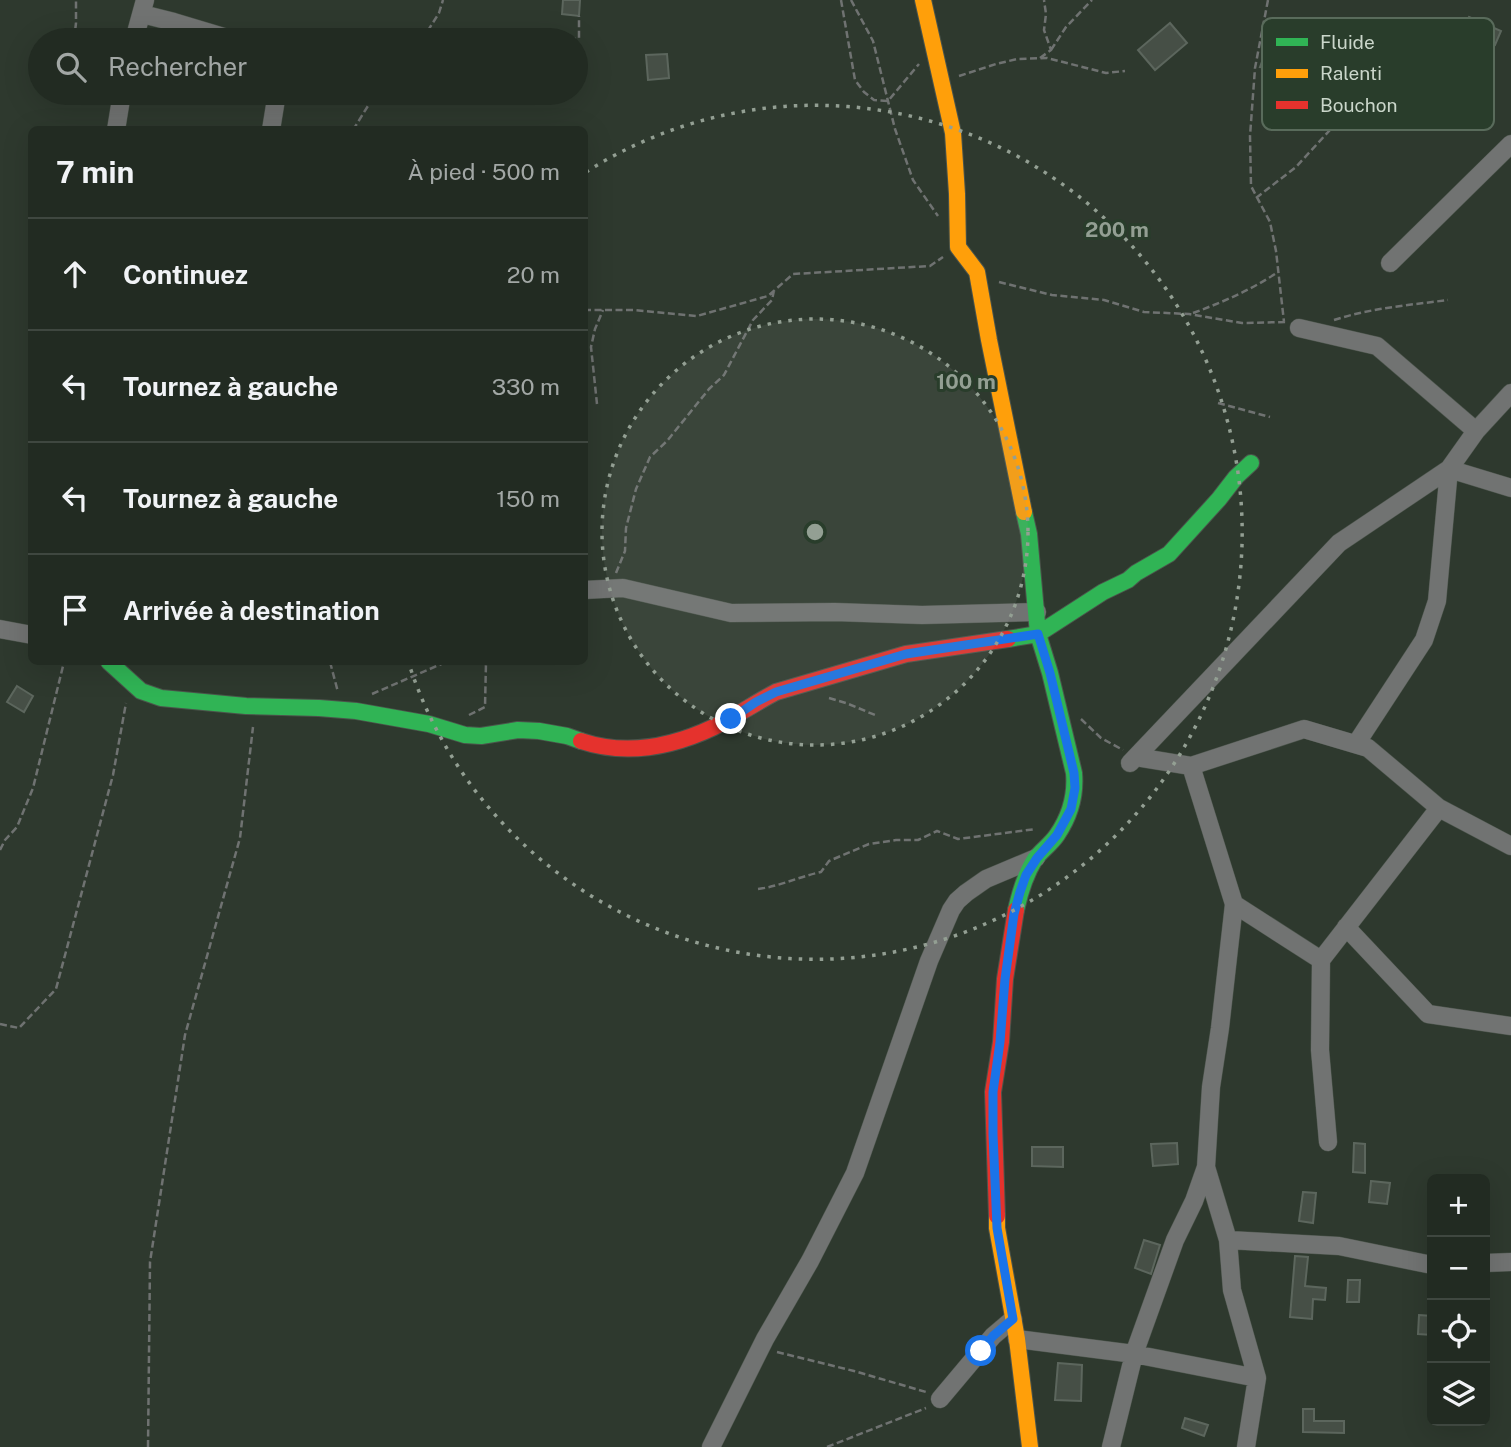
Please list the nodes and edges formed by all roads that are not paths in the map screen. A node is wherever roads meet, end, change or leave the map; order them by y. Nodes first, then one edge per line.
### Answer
1 (923, 0) edge
2 (143, 7) edge
3 (137, 28) edge
4 (194, 28) edge
5 (120, 105) edge
6 (275, 105) edge
7 (117, 126) edge
8 (272, 126) edge
9 (1511, 144) edge
10 (1390, 263) dead end
11 (1292, 324) road end
12 (1511, 393) edge
13 (1476, 431) junction
14 (1251, 463) dead end
15 (1449, 469) junction
16 (1511, 488) edge
17 (588, 590) edge
18 (1037, 612) junction
19 (0, 629) edge
20 (28, 634) edge
21 (1038, 634) junction
22 (112, 665) edge
23 (1356, 744) junction
24 (1191, 766) junction
25 (1439, 807) junction
26 (1511, 846) edge
27 (1037, 858) junction
28 (1234, 904) junction
29 (1346, 927) junction
30 (1321, 960) junction
31 (1511, 1026) edge
32 (1328, 1142) dead end
33 (1206, 1167) junction
34 (1228, 1240) junction
35 (1511, 1262) edge
36 (1490, 1263) edge
37 (1427, 1264) edge
38 (1013, 1319) junction
39 (1017, 1339) junction
40 (1134, 1354) junction
41 (1257, 1378) junction
42 (940, 1399) road end
43 (711, 1447) edge
44 (1030, 1447) edge
45 (1111, 1447) edge
46 (1246, 1447) edge

1 - 18 street
2 - 3 street
2 - 4 street
5 - 7 street
6 - 8 street
9 - 10 street
11 - 13 street
12 - 13 street
13 - 15 street
14 - 21 street
15 - 16 street
15 - 23 street
15 - 24 street
17 - 18 street
18 - 21 street
19 - 20 street
21 - 22 street
21 - 27 street
23 - 24 street
23 - 25 street
24 - 28 street
25 - 26 street
25 - 29 street
27 - 38 street
27 - 43 street
28 - 30 street
28 - 33 street
29 - 30 street
29 - 31 street
30 - 32 street
33 - 34 street
33 - 40 street
34 - 37 street
34 - 41 street
35 - 36 street
38 - 39 street
38 - 42 street
39 - 40 street
39 - 44 street
40 - 41 street
40 - 45 street
41 - 46 street

